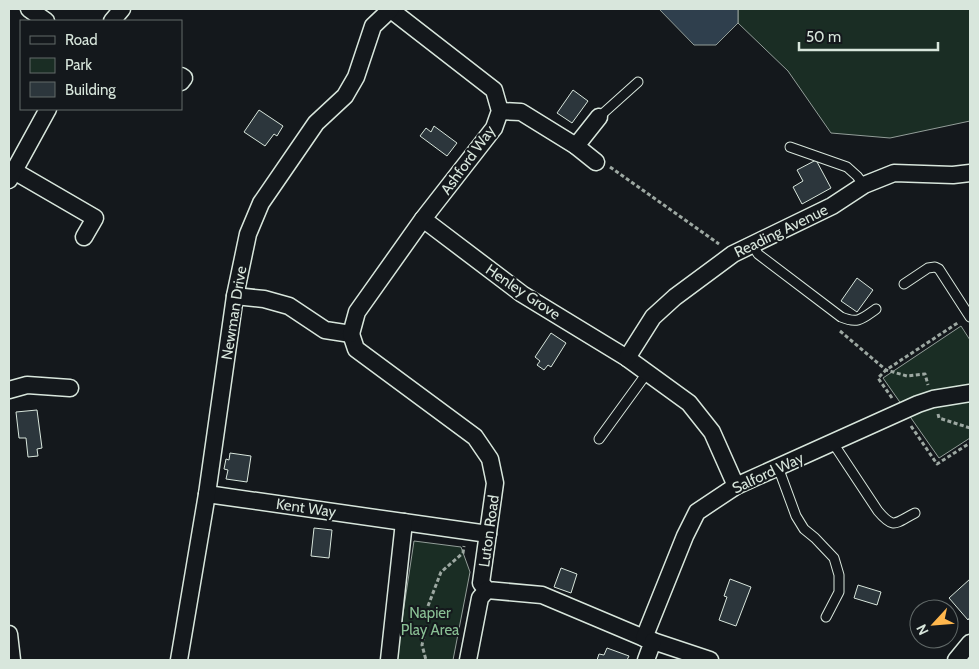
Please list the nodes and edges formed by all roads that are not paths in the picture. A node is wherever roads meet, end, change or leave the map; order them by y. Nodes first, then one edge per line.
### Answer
1 (29, 9) edge
2 (122, 9) edge
3 (391, 9) edge
4 (45, 20) edge
5 (113, 20) edge
6 (638, 82) dead end
7 (47, 110) edge
8 (500, 111) junction
9 (599, 117) joint
10 (576, 146) junction
11 (790, 147) dead end
12 (596, 162) road end
13 (970, 173) edge
14 (11, 176) edge
15 (864, 185) junction
16 (423, 219) junction
17 (84, 237) dead end
18 (752, 244) junction
19 (904, 284) dead end
20 (235, 296) junction
21 (876, 310) dead end
22 (966, 319) edge
23 (351, 334) junction
24 (627, 358) junction
25 (647, 373) junction
26 (70, 388) dead end
27 (9, 390) edge
28 (970, 392) edge
29 (599, 439) dead end
30 (832, 443) junction
31 (778, 468) junction
32 (736, 486) junction
33 (207, 494) junction
34 (915, 513) dead end
35 (404, 522) junction
36 (488, 534) junction
37 (487, 590) junction
38 (826, 617) dead end
39 (9, 634) edge
40 (648, 639) junction
41 (970, 643) edge
42 (12, 660) edge
43 (179, 660) edge
44 (389, 660) edge
45 (468, 660) edge
46 (646, 660) edge
47 (710, 660) edge
48 (956, 660) edge

1 - 4 street
2 - 5 street
3 - 8 street, Ashford Way
3 - 20 street, Newman Drive
6 - 9 lane
7 - 14 street
8 - 10 street
8 - 16 street, Ashford Way
9 - 10 street
10 - 12 street
11 - 15 lane
13 - 15 street, Reading Avenue
14 - 17 street
15 - 18 street, Reading Avenue
16 - 23 street, Ashford Way
16 - 24 street, Henley Grove
18 - 21 lane
18 - 24 street, Reading Avenue
19 - 22 lane
20 - 23 street
20 - 33 street, Newman Drive
23 - 36 street, Luton Road
24 - 25 street, Henley Grove
25 - 29 lane
25 - 32 street, Henley Grove
26 - 27 street
28 - 30 street, Salford Way
30 - 31 street, Salford Way
30 - 34 lane
31 - 32 street, Salford Way
31 - 38 lane
32 - 40 street, Salford Way
33 - 35 street, Kent Way
33 - 43 street, Newman Drive
35 - 36 street, Kent Way
35 - 44 street
36 - 37 street, Luton Road
37 - 40 street, Luton Road
37 - 45 street
39 - 42 street
40 - 46 street, Salford Way
40 - 47 street, Luton Road
41 - 48 street

